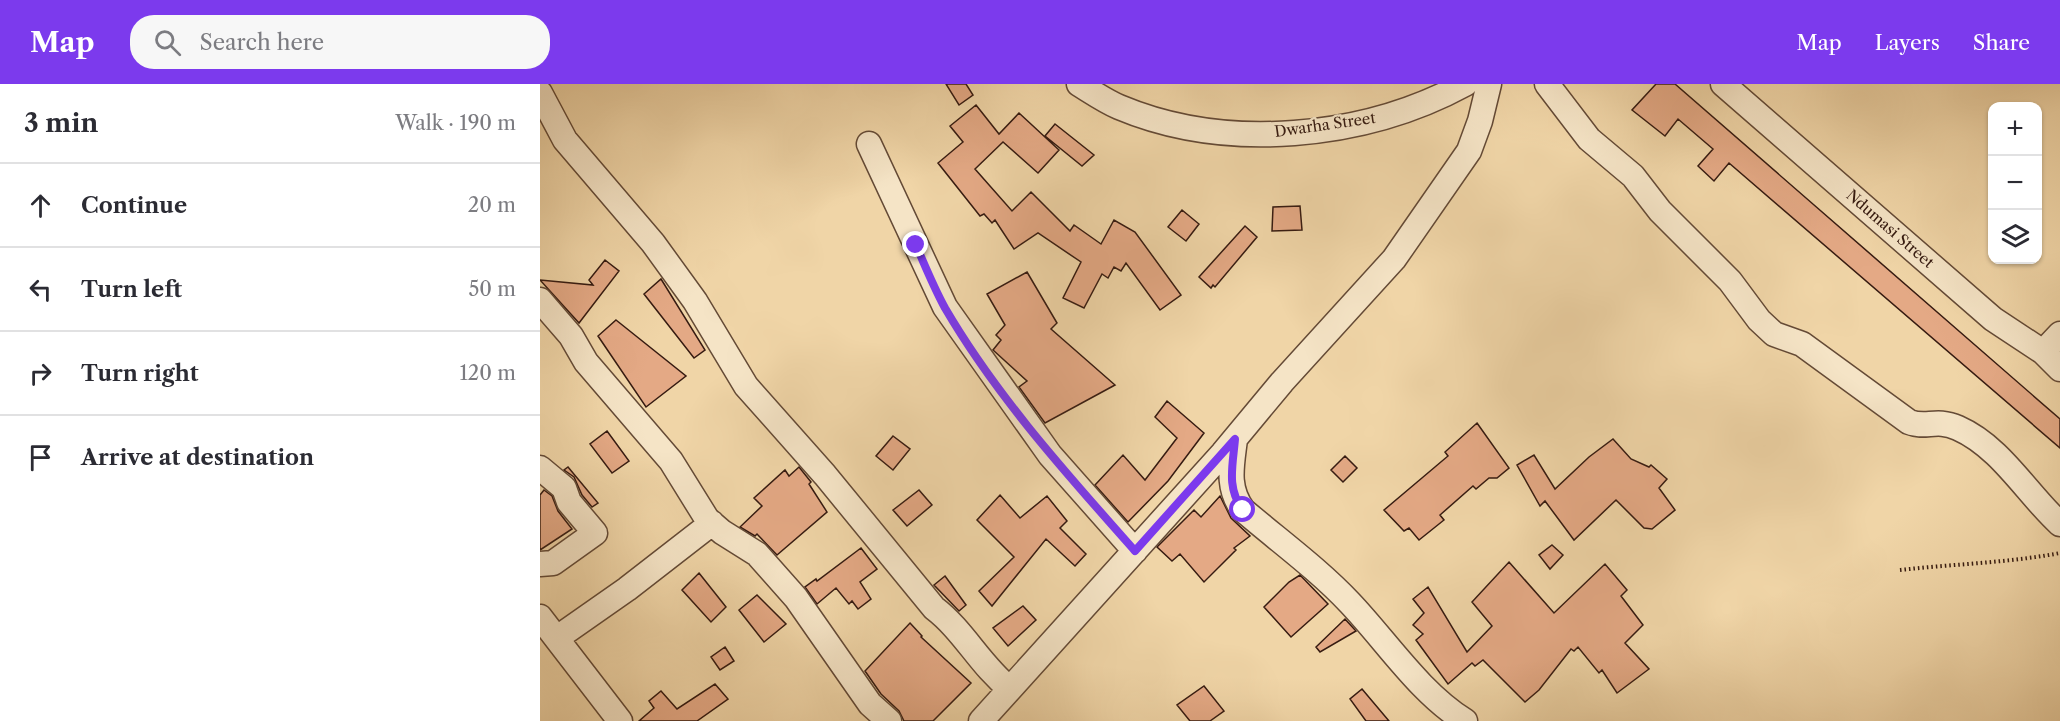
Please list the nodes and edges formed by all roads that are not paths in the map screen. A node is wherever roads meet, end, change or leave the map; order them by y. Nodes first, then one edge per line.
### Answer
1 (1079, 84) edge
2 (1465, 84) edge
3 (1489, 84) edge
4 (1547, 84) edge
5 (1723, 84) edge
6 (540, 93) edge
7 (868, 144) dead end
8 (540, 300) edge
9 (2060, 334) edge
10 (2051, 361) edge
11 (1235, 439) junction
12 (540, 468) edge
13 (712, 523) junction
14 (2060, 524) edge
15 (1135, 551) junction
16 (540, 564) edge
17 (540, 617) edge
18 (556, 638) junction
19 (1010, 689) junction
20 (620, 721) edge
21 (889, 721) edge
22 (981, 721) edge
23 (1465, 721) edge

1 - 2 street, Dwarha Street
3 - 11 street
4 - 14 street
5 - 10 street, Ndumasi Street
6 - 19 street
7 - 15 street
8 - 13 street
9 - 10 street
11 - 15 street
11 - 23 street
12 - 16 street
13 - 18 street
13 - 21 street
15 - 19 street
17 - 18 street
18 - 20 street
19 - 22 street

